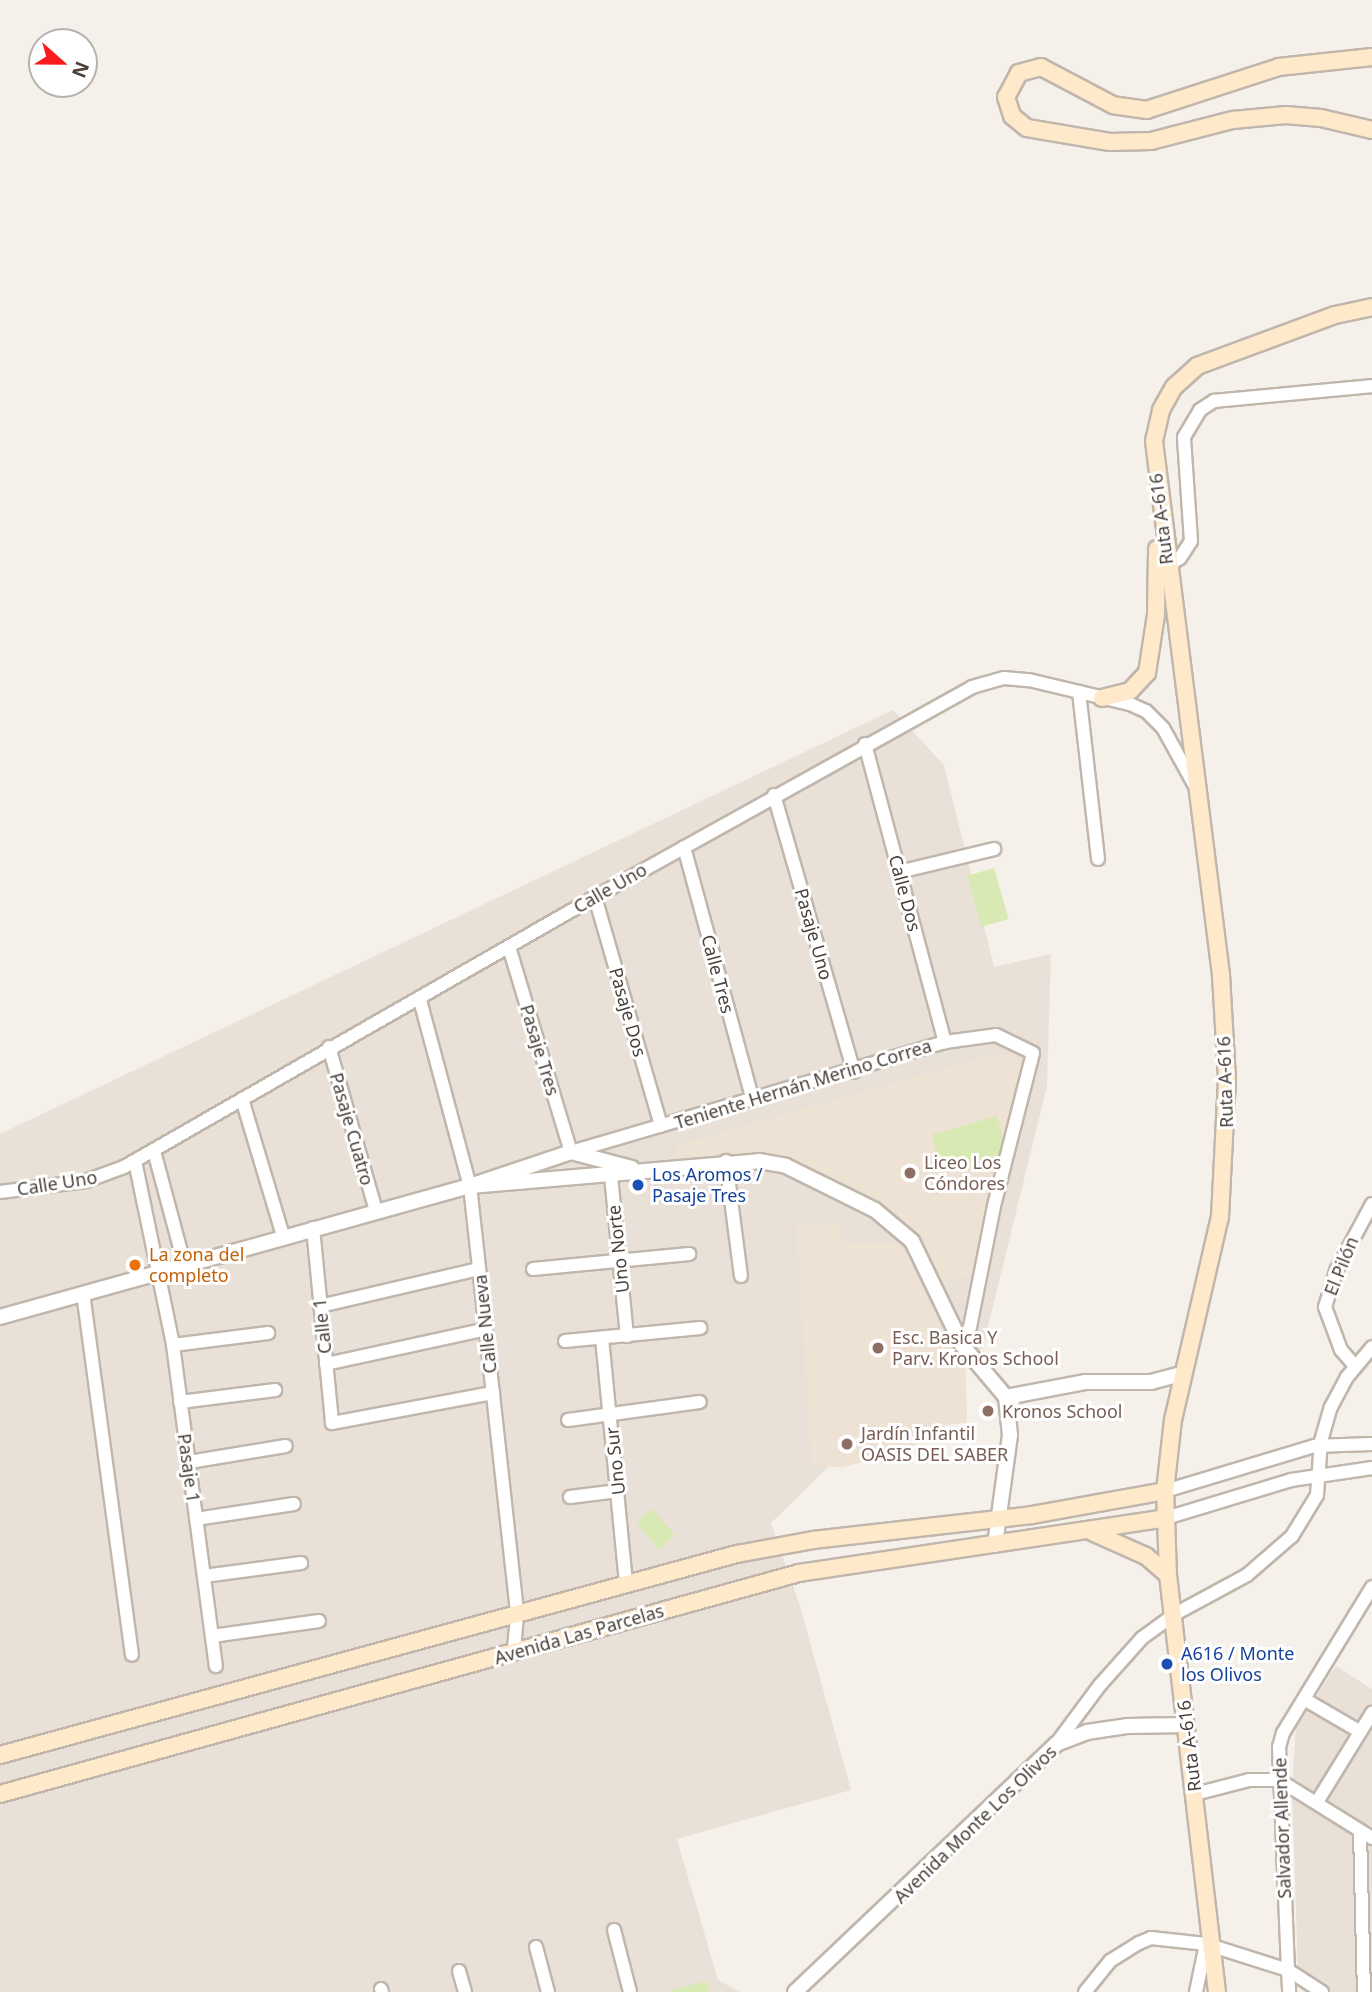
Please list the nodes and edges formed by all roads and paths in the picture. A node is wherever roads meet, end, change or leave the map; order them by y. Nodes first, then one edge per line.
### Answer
1 (1372, 57) edge
2 (1372, 130) edge
3 (1372, 307) edge
4 (1372, 386) edge
5 (1161, 570) junction
6 (1079, 692) junction
7 (1102, 698) junction
8 (865, 744) junction
9 (1197, 790) junction
10 (774, 795) junction
11 (684, 847) junction
12 (994, 849) dead end
13 (1098, 859) dead end
14 (899, 872) junction
15 (594, 897) junction
16 (509, 947) junction
17 (420, 1000) junction
18 (945, 1042) junction
19 (329, 1047) junction
20 (854, 1072) junction
21 (242, 1099) junction
22 (753, 1101) junction
23 (661, 1126) junction
24 (154, 1151) junction
25 (571, 1152) junction
26 (135, 1161) junction
27 (726, 1161) junction
28 (610, 1168) junction
29 (470, 1186) junction
30 (0, 1192) edge
31 (1372, 1204) edge
32 (376, 1211) junction
33 (313, 1228) junction
34 (283, 1236) junction
35 (689, 1254) dead end
36 (621, 1262) junction
37 (184, 1264) junction
38 (479, 1269) junction
39 (533, 1269) dead end
40 (161, 1271) junction
41 (741, 1276) dead end
42 (83, 1293) junction
43 (320, 1306) junction
44 (0, 1317) edge
45 (700, 1328) dead end
46 (486, 1329) junction
47 (268, 1333) dead end
48 (627, 1336) junction
49 (602, 1338) junction
50 (565, 1341) dead end
51 (173, 1345) junction
52 (962, 1345) junction
53 (1372, 1347) edge
54 (326, 1364) junction
55 (1355, 1366) junction
56 (1184, 1373) junction
57 (275, 1390) dead end
58 (493, 1393) junction
59 (1006, 1397) junction
60 (180, 1402) junction
61 (700, 1402) dead end
62 (610, 1412) junction
63 (568, 1420) dead end
64 (1372, 1444) edge
65 (1321, 1445) junction
66 (286, 1446) dead end
67 (189, 1462) junction
68 (1370, 1468) edge
69 (1321, 1473) junction
70 (618, 1491) junction
71 (1166, 1491) junction
72 (570, 1497) dead end
73 (294, 1504) dead end
74 (1166, 1518) junction
75 (196, 1520) junction
76 (997, 1520) junction
77 (1092, 1532) junction
78 (995, 1545) junction
79 (301, 1563) dead end
80 (1168, 1575) junction
81 (204, 1576) junction
82 (626, 1584) junction
83 (1372, 1587) edge
84 (1175, 1614) junction
85 (517, 1615) junction
86 (319, 1621) dead end
87 (212, 1636) junction
88 (514, 1653) junction
89 (132, 1655) dead end
90 (216, 1666) dead end
91 (1304, 1699) junction
92 (1372, 1713) edge
93 (1186, 1725) junction
94 (1359, 1731) junction
95 (1056, 1744) junction
96 (0, 1755) edge
97 (1279, 1780) junction
98 (0, 1794) edge
99 (1195, 1794) junction
100 (1317, 1802) junction
101 (1360, 1831) junction
102 (1372, 1838) edge
103 (614, 1930) dead end
104 (1210, 1945) junction
105 (536, 1947) dead end
106 (1288, 1970) junction
107 (459, 1971) dead end
108 (465, 1992) edge
109 (548, 1992) edge
110 (630, 1992) edge
111 (795, 1992) edge
112 (1085, 1992) edge
113 (1196, 1992) edge
114 (1217, 1992) edge
115 (1289, 1992) edge
116 (1322, 1992) edge
117 (1364, 1992) edge

1 - 2 main road
3 - 5 main road, Ruta A-616
4 - 5 street
5 - 7 main road
5 - 9 main road, Ruta A-616
6 - 7 street, Calle Uno
6 - 8 street, Calle Uno
6 - 13 street
7 - 9 street, Calle Uno
8 - 10 street, Calle Uno
8 - 14 street, Calle Dos
9 - 56 main road, Ruta A-616
10 - 11 street, Calle Uno
10 - 20 street, Pasaje Uno
11 - 15 street, Calle Uno
11 - 22 street, Calle Tres
12 - 14 street
14 - 18 street, Calle Dos
15 - 16 street, Calle Uno
15 - 23 street, Pasaje Dos
16 - 17 street, Calle Uno
16 - 25 street, Pasaje Tres
17 - 19 street, Calle Uno
17 - 29 street, Calle Nueva
18 - 20 street, Teniente Hernán Merino Correa
18 - 52 street, Teniente Hernán Merino Correa
19 - 21 street, Calle Uno
19 - 32 street, Pasaje Cuatro
20 - 22 street, Teniente Hernán Merino Correa
21 - 24 street, Calle Uno
21 - 34 street
22 - 23 street, Teniente Hernán Merino Correa
23 - 25 street, Teniente Hernán Merino Correa
24 - 26 street, Calle Uno
24 - 37 street
25 - 28 street, Teniente Hernán Merino Correa
25 - 29 street, Teniente Hernán Merino Correa
26 - 30 street, Calle Uno
26 - 40 street, Pasaje 1
27 - 28 street, Teniente Hernán Merino Correa
27 - 41 street
27 - 52 street, Teniente Hernán Merino Correa
28 - 29 street, Teniente Hernán Merino Correa
28 - 36 street, Uno Norte
29 - 32 street, Teniente Hernán Merino Correa
29 - 38 street, Calle Nueva
31 - 55 street, El Pilón
32 - 33 street, Teniente Hernán Merino Correa
33 - 34 street, Teniente Hernán Merino Correa
33 - 43 street, Calle 1
34 - 37 street, Teniente Hernán Merino Correa
35 - 36 street
36 - 39 street
36 - 48 street, Uno Norte
37 - 40 street, Teniente Hernán Merino Correa
38 - 43 street
38 - 46 street, Calle Nueva
40 - 42 street, Teniente Hernán Merino Correa
40 - 51 street, Pasaje 1
42 - 44 street, Teniente Hernán Merino Correa
42 - 89 street
43 - 54 street, Calle 1
45 - 48 street
46 - 54 street
46 - 58 street, Calle Nueva
47 - 51 street
48 - 49 street
49 - 50 street
49 - 62 street, Uno Sur
51 - 60 street, Pasaje 1
52 - 59 street, Teniente Hernán Merino Correa
53 - 55 street
54 - 58 street, Calle 1
55 - 65 street
56 - 59 street
56 - 71 main road, Ruta A-616
57 - 60 street
58 - 85 street, Calle Nueva
59 - 76 street
60 - 67 street, Pasaje 1
61 - 62 street
62 - 63 street
62 - 70 street, Uno Sur
64 - 65 street
65 - 69 street
65 - 71 street
66 - 67 street
67 - 75 street, Pasaje 1
68 - 69 street
69 - 74 street
69 - 84 street
70 - 72 street
70 - 82 street, Uno Sur
71 - 74 main road, Ruta A-616
71 - 76 main road, Avenida Las Parcelas
73 - 75 street
74 - 77 main road, Avenida Las Parcelas
74 - 80 main road, Ruta A-616
75 - 81 street, Pasaje 1
76 - 78 street
76 - 82 main road, Avenida Las Parcelas
77 - 78 main road, Avenida Las Parcelas
77 - 80 main road
78 - 88 main road, Avenida Las Parcelas
79 - 81 street
80 - 84 main road, Ruta A-616
81 - 87 street, Pasaje 1
82 - 85 main road, Avenida Las Parcelas
83 - 91 street, Salvador Allende
84 - 93 main road, Ruta A-616
84 - 95 street
85 - 88 street, Calle Nueva
85 - 96 main road, Avenida Las Parcelas
86 - 87 street
87 - 90 street, Pasaje 1
88 - 98 main road, Avenida Las Parcelas
91 - 94 street
91 - 97 street, Salvador Allende
92 - 94 street
93 - 95 street, Avenida Monte Los Olivos
93 - 99 main road, Ruta A-616
94 - 100 street
95 - 111 street, Avenida Monte Los Olivos
97 - 99 street
97 - 100 street
97 - 106 street, Salvador Allende
99 - 104 main road, Ruta A-616
100 - 101 street
101 - 102 street
101 - 117 street
103 - 110 street
104 - 106 street
104 - 112 street
104 - 113 street
104 - 114 main road, Ruta A-616
105 - 109 street
106 - 115 street
106 - 116 street
107 - 108 street

